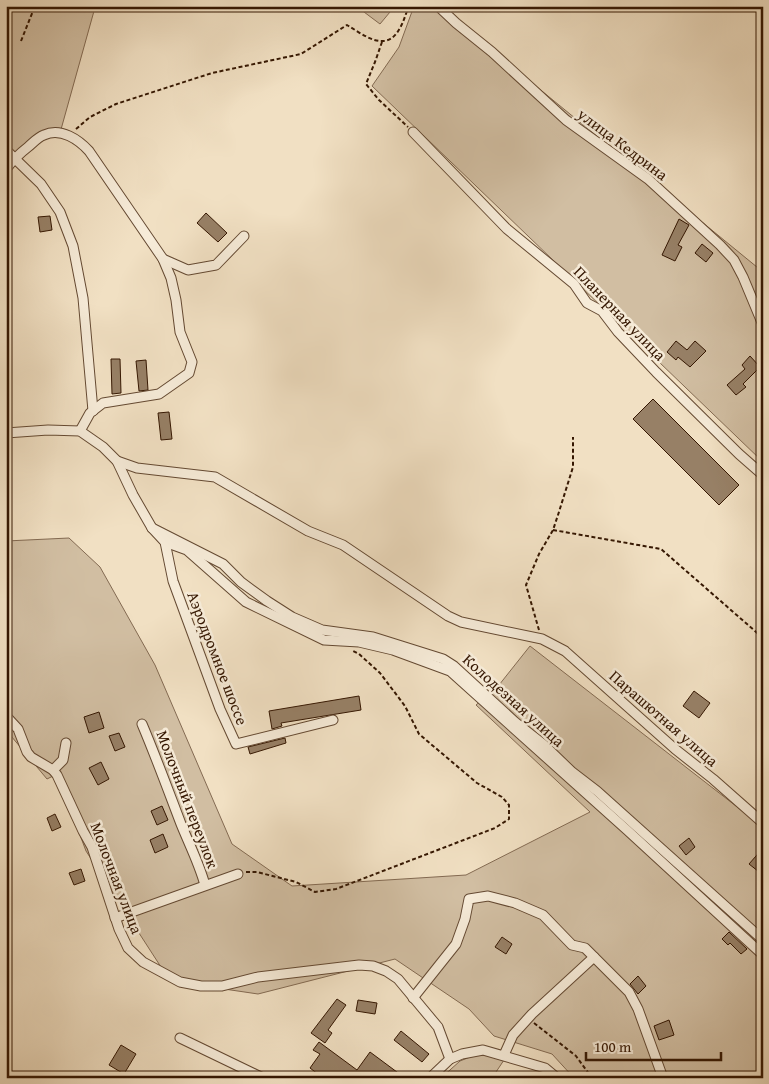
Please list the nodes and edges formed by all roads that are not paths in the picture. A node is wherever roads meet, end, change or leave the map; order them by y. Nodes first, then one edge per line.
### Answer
1 (438, 6) edge
2 (413, 132) road end
3 (6, 150) edge
4 (14, 158) junction
5 (6, 169) edge
6 (244, 236) dead end
7 (163, 259) junction
8 (763, 325) edge
9 (93, 411) junction
10 (80, 431) junction
11 (6, 433) edge
12 (117, 461) junction
13 (763, 474) edge
14 (152, 528) junction
15 (165, 542) junction
16 (324, 640) joint
17 (6, 716) edge
18 (333, 720) dead end
19 (142, 724) dead end
20 (66, 743) dead end
21 (53, 770) junction
22 (763, 824) edge
23 (238, 874) road end
24 (205, 885) junction
25 (115, 918) junction
26 (763, 940) edge
27 (763, 955) edge
28 (594, 957) junction
29 (413, 998) junction
30 (180, 1038) dead end
31 (504, 1054) junction
32 (450, 1059) junction
33 (263, 1078) edge
34 (430, 1078) edge
35 (557, 1078) edge
36 (663, 1078) edge

1 - 8 street, улица Кедрина
2 - 13 street, Планерная улица
3 - 4 street
4 - 5 street
4 - 7 street
4 - 9 street
6 - 7 street
7 - 9 street
9 - 10 street
10 - 11 street
10 - 12 street, Аэродромное шоссе
12 - 14 street, Аэродромное шоссе
12 - 22 street, Парашютная улица
14 - 15 street, Аэродромное шоссе
14 - 26 street, Колодезная улица
15 - 16 street, Аэродромное шоссе
15 - 18 street, Аэродромное шоссе
16 - 27 street, Колодезная улица
17 - 21 street
19 - 24 street, Молочный переулок
20 - 21 street
21 - 25 street, Молочная улица
23 - 24 street, Молочный переулок
24 - 25 street, Молочный переулок
25 - 29 street, Молочная улица
28 - 29 street
28 - 31 street
28 - 36 street
29 - 32 street, Молочная улица
30 - 33 street
31 - 32 street
31 - 35 street
32 - 34 street

